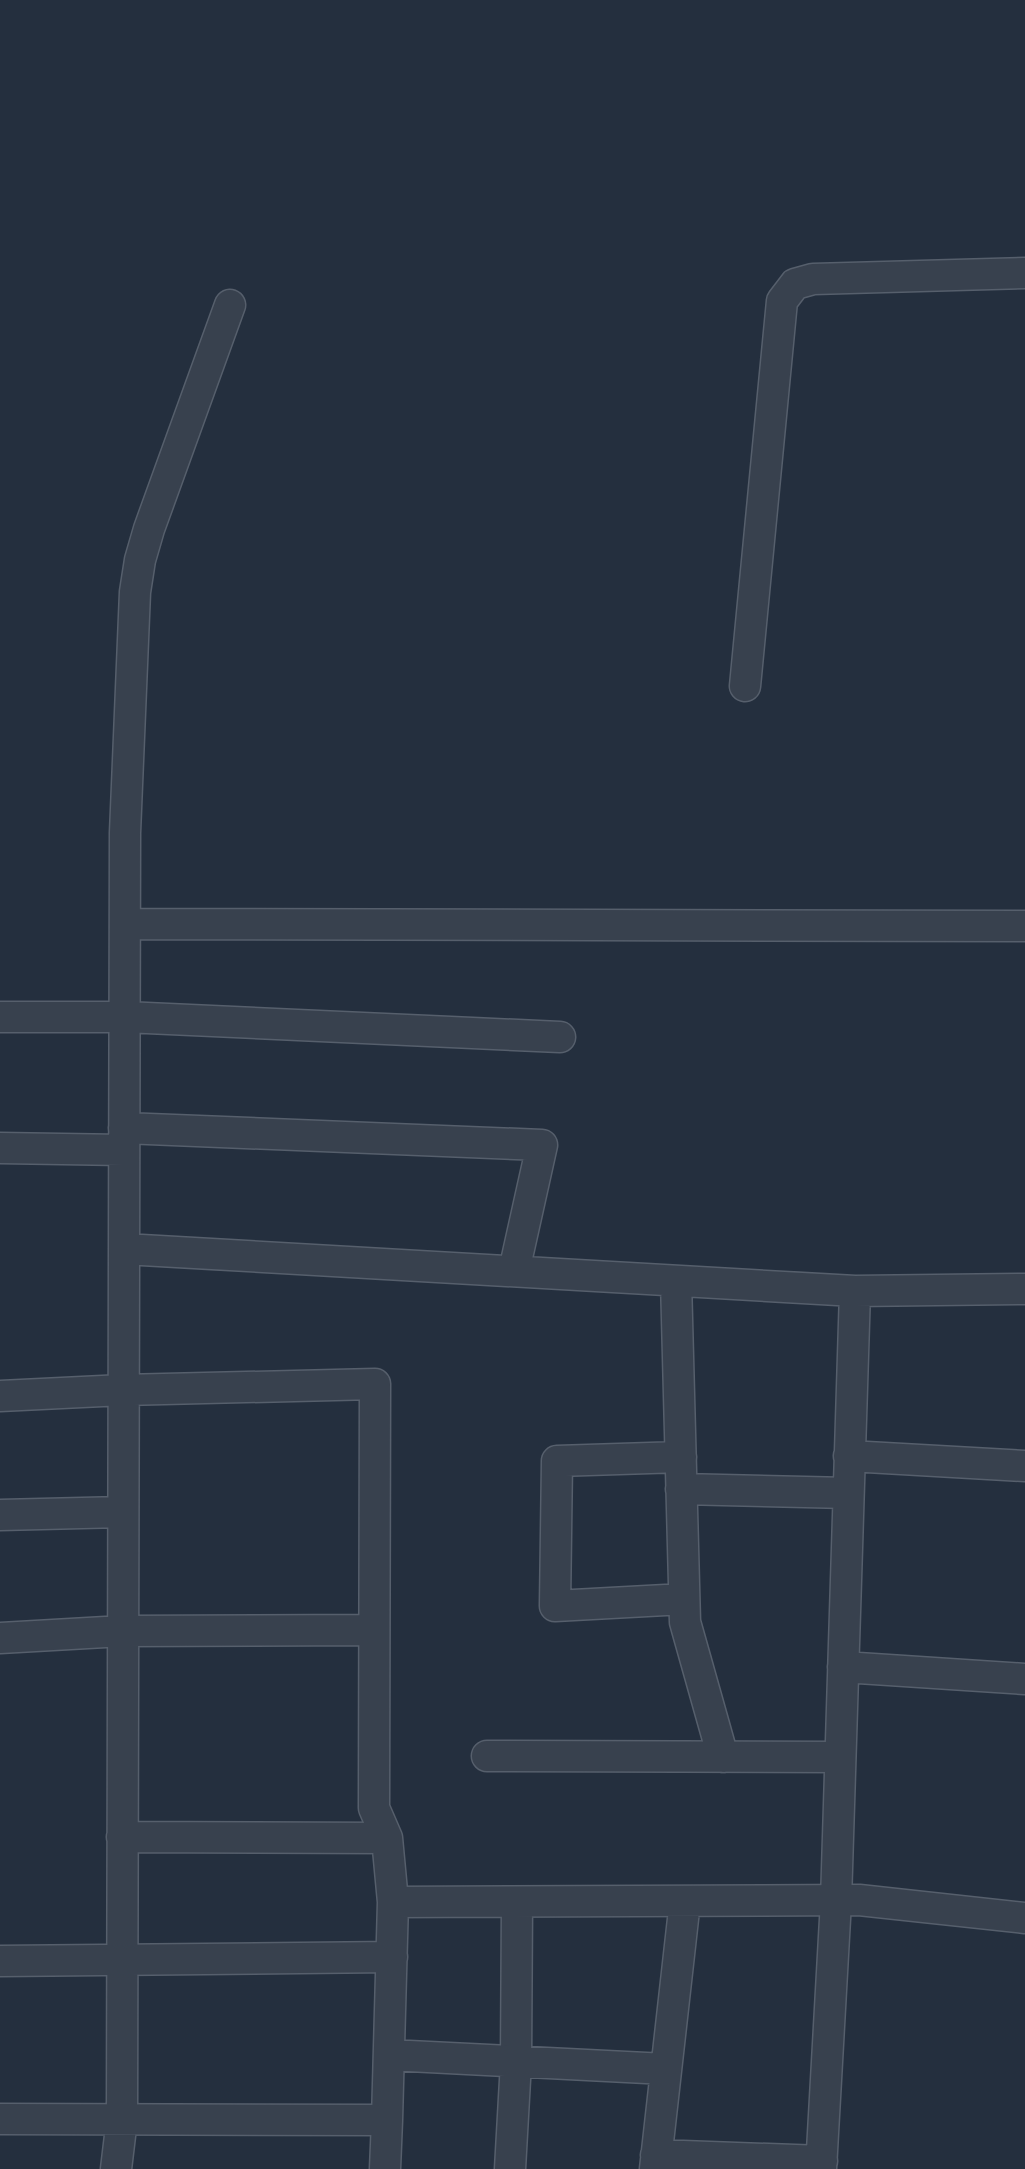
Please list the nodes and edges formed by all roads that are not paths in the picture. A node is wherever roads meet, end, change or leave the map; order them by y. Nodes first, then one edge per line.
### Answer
1 (1025, 273) edge
2 (230, 305) dead end
3 (745, 686) dead end
4 (125, 924) junction
5 (1025, 926) edge
6 (0, 1017) edge
7 (125, 1017) junction
8 (560, 1037) dead end
9 (124, 1139) junction
10 (0, 1148) edge
11 (124, 1249) junction
12 (514, 1271) junction
13 (676, 1281) junction
14 (1025, 1289) edge
15 (855, 1291) junction
16 (123, 1390) junction
17 (0, 1396) edge
18 (849, 1456) junction
19 (681, 1457) junction
20 (1025, 1466) edge
21 (681, 1489) junction
22 (848, 1493) junction
23 (123, 1512) junction
24 (0, 1515) edge
25 (684, 1599) junction
26 (374, 1630) junction
27 (123, 1631) junction
28 (0, 1638) edge
29 (843, 1667) junction
30 (1025, 1679) edge
31 (487, 1756) dead end
32 (723, 1757) junction
33 (840, 1757) junction
34 (122, 1837) junction
35 (387, 1838) junction
36 (685, 1901) junction
37 (836, 1901) junction
38 (393, 1902) junction
39 (517, 1902) junction
40 (1025, 1918) edge
41 (392, 1957) junction
42 (122, 1960) junction
43 (0, 1961) edge
44 (389, 2055) junction
45 (516, 2062) junction
46 (666, 2069) junction
47 (0, 2119) edge
48 (122, 2119) junction
49 (387, 2120) junction
50 (656, 2162) edge
51 (822, 2165) edge
52 (116, 2169) edge
53 (385, 2169) edge
54 (510, 2169) edge

1 - 3 street
2 - 4 street
4 - 5 street
4 - 7 street
6 - 7 street
7 - 8 street
7 - 9 street
9 - 10 street
9 - 11 street
9 - 12 street
11 - 12 street
11 - 16 street
12 - 13 street
13 - 15 street
13 - 19 street
14 - 15 street
15 - 18 street
16 - 17 street
16 - 23 street
16 - 26 street
18 - 20 street
18 - 22 street
19 - 21 street
19 - 25 street
21 - 22 street
21 - 25 street
22 - 29 street
23 - 24 street
23 - 27 street
25 - 32 street
26 - 27 street
26 - 35 street
27 - 28 street
27 - 34 street
29 - 30 street
29 - 33 street
31 - 32 street
32 - 33 street
33 - 37 street
34 - 35 street
34 - 42 street
35 - 38 street
36 - 37 street
36 - 39 street
36 - 46 street
37 - 40 street
37 - 51 street
38 - 39 street
38 - 41 street
39 - 45 street
41 - 42 street
41 - 44 street
42 - 43 street
42 - 48 street
44 - 45 street
44 - 49 street
45 - 46 street
45 - 54 street
46 - 50 street
47 - 48 street
48 - 49 street
48 - 52 street
49 - 53 street
50 - 51 street

